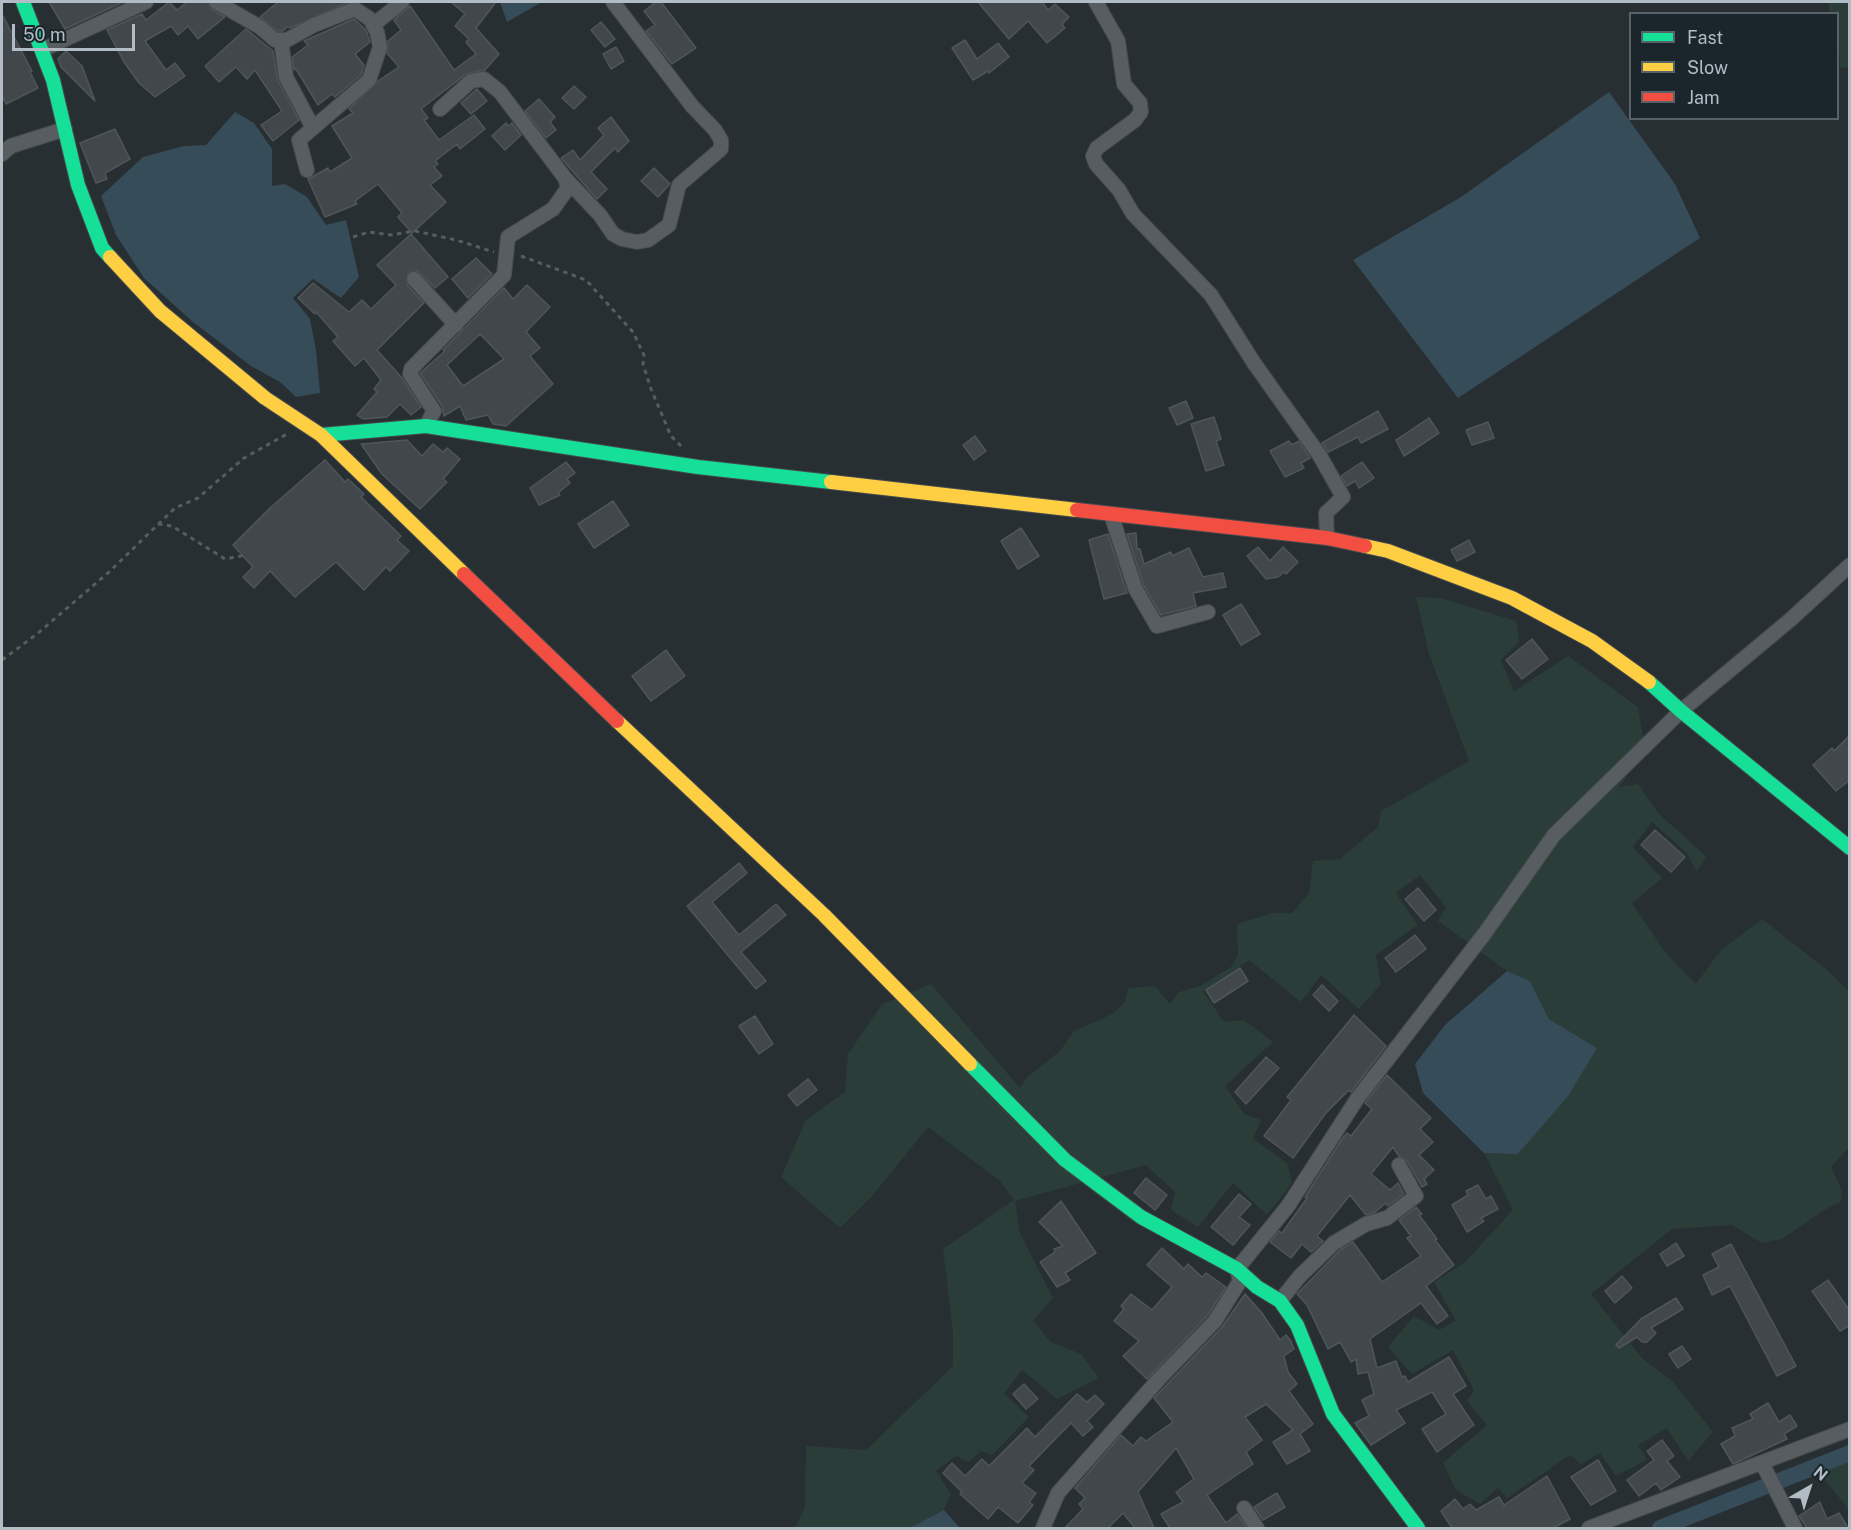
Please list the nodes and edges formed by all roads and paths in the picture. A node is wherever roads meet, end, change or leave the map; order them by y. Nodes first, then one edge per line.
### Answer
1 (23, 2) edge
2 (146, 2) edge
3 (216, 2) edge
4 (402, 2) edge
5 (613, 2) edge
6 (1096, 2) edge
7 (373, 25) junction
8 (281, 40) junction
9 (42, 50) junction
10 (440, 109) dead end
11 (313, 128) junction
12 (64, 129) junction
13 (2, 154) edge
14 (307, 170) dead end
15 (565, 178) junction
16 (353, 237) dead end
17 (507, 254) junction
18 (414, 279) dead end
19 (456, 325) junction
20 (426, 426) junction
21 (308, 427) junction
22 (321, 435) junction
23 (691, 466) junction
24 (1111, 514) junction
25 (156, 524) junction
26 (1328, 538) junction
27 (246, 555) dead end
28 (1850, 565) edge
29 (1208, 612) dead end
30 (2, 660) edge
31 (1681, 711) junction
32 (1850, 848) edge
33 (1399, 1165) dead end
34 (1237, 1269) junction
35 (1280, 1301) junction
36 (1850, 1429) edge
37 (1762, 1463) junction
38 (1244, 1508) dead end
39 (1043, 1528) edge
40 (1257, 1528) edge
41 (1418, 1528) edge
42 (1589, 1528) edge
43 (1795, 1528) edge

1 - 9 main road
2 - 9 street
3 - 8 street
4 - 7 street
5 - 15 street
6 - 26 street
7 - 8 street
7 - 11 street
8 - 11 street
9 - 12 main road
10 - 15 street
11 - 14 street
12 - 13 street
12 - 21 main road
15 - 17 street
16 - 17 path
17 - 19 street
17 - 23 path
18 - 19 street
19 - 20 street
20 - 22 main road
20 - 23 main road
21 - 22 main road
21 - 25 path
22 - 34 main road
23 - 24 main road
24 - 26 main road
24 - 29 street
25 - 27 path
25 - 30 path
26 - 31 main road
28 - 31 street
31 - 32 main road
31 - 34 street
33 - 35 street
34 - 35 main road
34 - 39 street
35 - 41 main road
36 - 37 street
37 - 42 street
37 - 43 street
38 - 40 street

